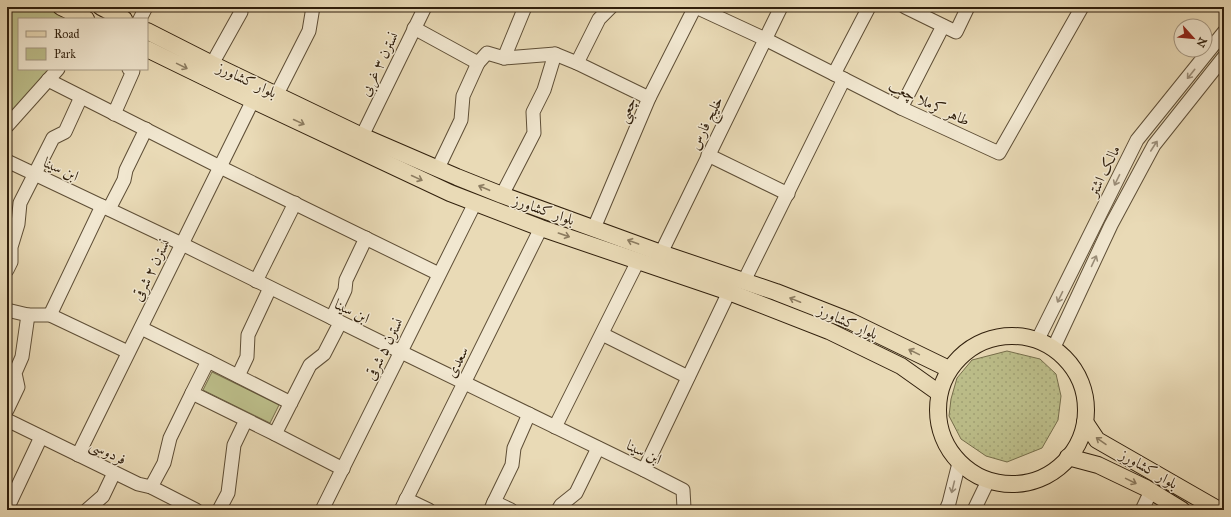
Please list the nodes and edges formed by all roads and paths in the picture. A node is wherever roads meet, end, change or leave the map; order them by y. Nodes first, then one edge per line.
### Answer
1 (61, 7) edge
2 (101, 7) edge
3 (146, 7) edge
4 (241, 7) edge
5 (313, 7) edge
6 (425, 7) edge
7 (525, 7) edge
8 (611, 7) edge
9 (696, 7) edge
10 (781, 7) edge
11 (869, 7) edge
12 (905, 7) edge
13 (968, 7) edge
14 (1082, 7) edge
15 (84, 18) edge
16 (122, 18) edge
17 (140, 18) edge
18 (943, 26) junction
19 (414, 28) junction
20 (148, 32) edge
21 (1224, 32) edge
22 (765, 39) junction
23 (148, 49) edge
24 (555, 54) junction
25 (1224, 57) edge
26 (504, 58) junction
27 (478, 63) junction
28 (577, 63) junction
29 (212, 64) junction
30 (57, 70) edge
31 (131, 70) edge
32 (839, 77) junction
33 (48, 80) junction
34 (277, 94) junction
35 (81, 97) junction
36 (650, 98) junction
37 (253, 100) junction
38 (901, 108) junction
39 (114, 114) junction
40 (7, 126) edge
41 (146, 130) junction
42 (362, 136) junction
43 (708, 155) junction
44 (7, 161) edge
45 (220, 167) junction
46 (438, 168) junction
47 (34, 174) junction
48 (788, 194) junction
49 (502, 195) junction
50 (295, 203) junction
51 (475, 203) junction
52 (106, 208) junction
53 (541, 228) junction
54 (594, 228) junction
55 (366, 238) junction
56 (182, 244) junction
57 (661, 252) junction
58 (638, 261) junction
59 (7, 270) edge
60 (439, 274) junction
61 (256, 281) junction
62 (744, 281) junction
63 (270, 288) junction
64 (729, 292) junction
65 (7, 310) edge
66 (28, 315) junction
67 (50, 315) junction
68 (336, 320) junction
69 (140, 328) junction
70 (602, 334) junction
71 (1038, 339) junction
72 (1054, 347) junction
73 (128, 352) junction
74 (401, 352) junction
75 (208, 361) junction
76 (949, 369) junction
77 (238, 376) junction
78 (688, 378) junction
79 (464, 383) junction
80 (192, 393) junction
81 (939, 393) junction
82 (291, 403) junction
83 (7, 410) edge
84 (528, 414) junction
85 (7, 420) edge
86 (246, 420) junction
87 (1085, 422) junction
88 (555, 426) junction
89 (275, 434) junction
90 (41, 437) junction
91 (598, 448) junction
92 (78, 455) junction
93 (1068, 457) junction
94 (959, 463) junction
95 (343, 468) junction
96 (644, 470) junction
97 (114, 473) junction
98 (988, 481) junction
99 (151, 487) junction
100 (1151, 491) junction
101 (404, 504) edge
102 (492, 506) edge
103 (181, 507) edge
104 (7, 509) edge
105 (87, 510) edge
106 (196, 510) edge
107 (219, 510) edge
108 (322, 510) edge
109 (430, 510) edge
110 (511, 510) edge
111 (558, 510) edge
112 (683, 510) edge
113 (946, 510) edge
114 (974, 510) edge
115 (1142, 510) edge
116 (1182, 510) edge
117 (1219, 510) edge

1 - 15 main road
2 - 16 main road
3 - 17 street
4 - 29 street
5 - 34 street
6 - 19 street, نسترن ۳ غربی
7 - 26 street
8 - 28 street
9 - 22 street, طاهر کرملا چعب
9 - 36 street, چعبی
10 - 22 street, خلیج فارس
11 - 32 street
12 - 18 street
13 - 18 street
14 - 38 street, طاهر کرملا چعب
18 - 38 street
19 - 27 street
19 - 42 street, نسترن ۳ غربی
20 - 29 main road, بلوار کشاورز
21 -> 71 street, مالک اشتر
22 - 32 street, طاهر کرملا چعب
22 - 43 street, خلیج فارس
23 -> 37 main road, بلوار کشاورز
24 - 26 street
24 - 28 street
24 - 49 street
72 -> 25 street, مالک اشتر
26 - 27 street
27 - 46 street
28 - 36 street
29 - 34 main road, بلوار کشاورز
30 - 33 street
31 - 39 street
32 - 38 street, طاهر کرملا چعب
32 - 48 street
33 - 35 street
33 - 40 street
34 - 42 main road, بلوار کشاورز
35 - 39 street
35 - 47 street
36 - 54 street, چعبی
37 - 45 street, نسترن ۲ شرقی
37 -> 51 main road, بلوار کشاورز
39 - 41 street
41 - 45 street
41 - 52 street
42 - 46 main road, بلوار کشاورز
43 - 48 street
43 - 57 street, خلیج فارس
44 - 47 street, ابن سینا
45 - 50 street
45 - 56 street, نسترن ۲ شرقی
49 -> 46 main road, بلوار کشاورز
47 - 52 street, ابن سینا
47 - 59 street
48 - 62 street
49 - 54 main road, بلوار کشاورز
50 - 55 street
50 - 61 street
51 - 53 main road, بلوار کشاورز
51 - 60 street, نسترن ۵ شرقی
52 - 56 street, ابن سینا
52 - 67 street
53 -> 58 main road, بلوار کشاورز
53 - 79 street, سعدی
57 -> 54 main road, بلوار کشاورز
55 - 60 street
55 - 68 street
56 - 61 street, ابن سینا
56 - 69 street, نسترن ۲ شرقی
57 - 62 main road, بلوار کشاورز
58 - 64 main road, بلوار کشاورز
58 - 70 street
60 - 74 street, نسترن ۵ شرقی
61 - 63 street, ابن سینا
76 -> 62 main road, بلوار کشاورز
63 - 68 street, ابن سینا
63 - 77 street
64 - 78 street
64 - 81 main road, بلوار کشاورز
65 - 66 street
66 - 67 street
66 - 83 street
67 - 73 street
68 - 74 street, ابن سینا
68 - 82 street
69 - 73 street, نسترن ۲ شرقی
69 - 75 street
70 - 78 street
70 - 88 street
71 - 72 main road
71 - 76 main road
72 - 87 main road
73 - 92 street, نسترن ۲ شرقی
74 - 79 street, ابن سینا
74 - 95 street, نسترن ۵ شرقی
75 - 77 street
75 - 80 street
76 - 81 main road
77 - 82 street
78 - 96 street
79 - 84 street, ابن سینا
79 - 101 street, سعدی
80 - 86 street
80 - 99 street
81 - 94 main road
82 - 89 street
84 - 88 street, ابن سینا
84 - 102 street
85 - 90 street, فردوسی
86 - 89 street
86 - 107 street
87 - 93 main road
117 -> 87 main road, بلوار کشاورز
88 - 91 street, ابن سینا
89 - 95 street
90 - 92 street, فردوسی
90 - 104 street
91 - 96 street, ابن سینا
91 - 111 street
92 - 97 street, فردوسی
93 - 98 main road
93 -> 100 main road, بلوار کشاورز
94 - 98 main road
94 -> 113 street
95 - 108 street, نسترن ۵ شرقی
96 - 112 street, ابن سینا
97 - 99 street, فردوسی
97 - 105 street
98 - 114 street
99 - 103 street, فردوسی
100 - 115 street
100 - 116 main road, بلوار کشاورز
101 - 109 street
102 - 110 street
103 - 106 street, فردوسی

